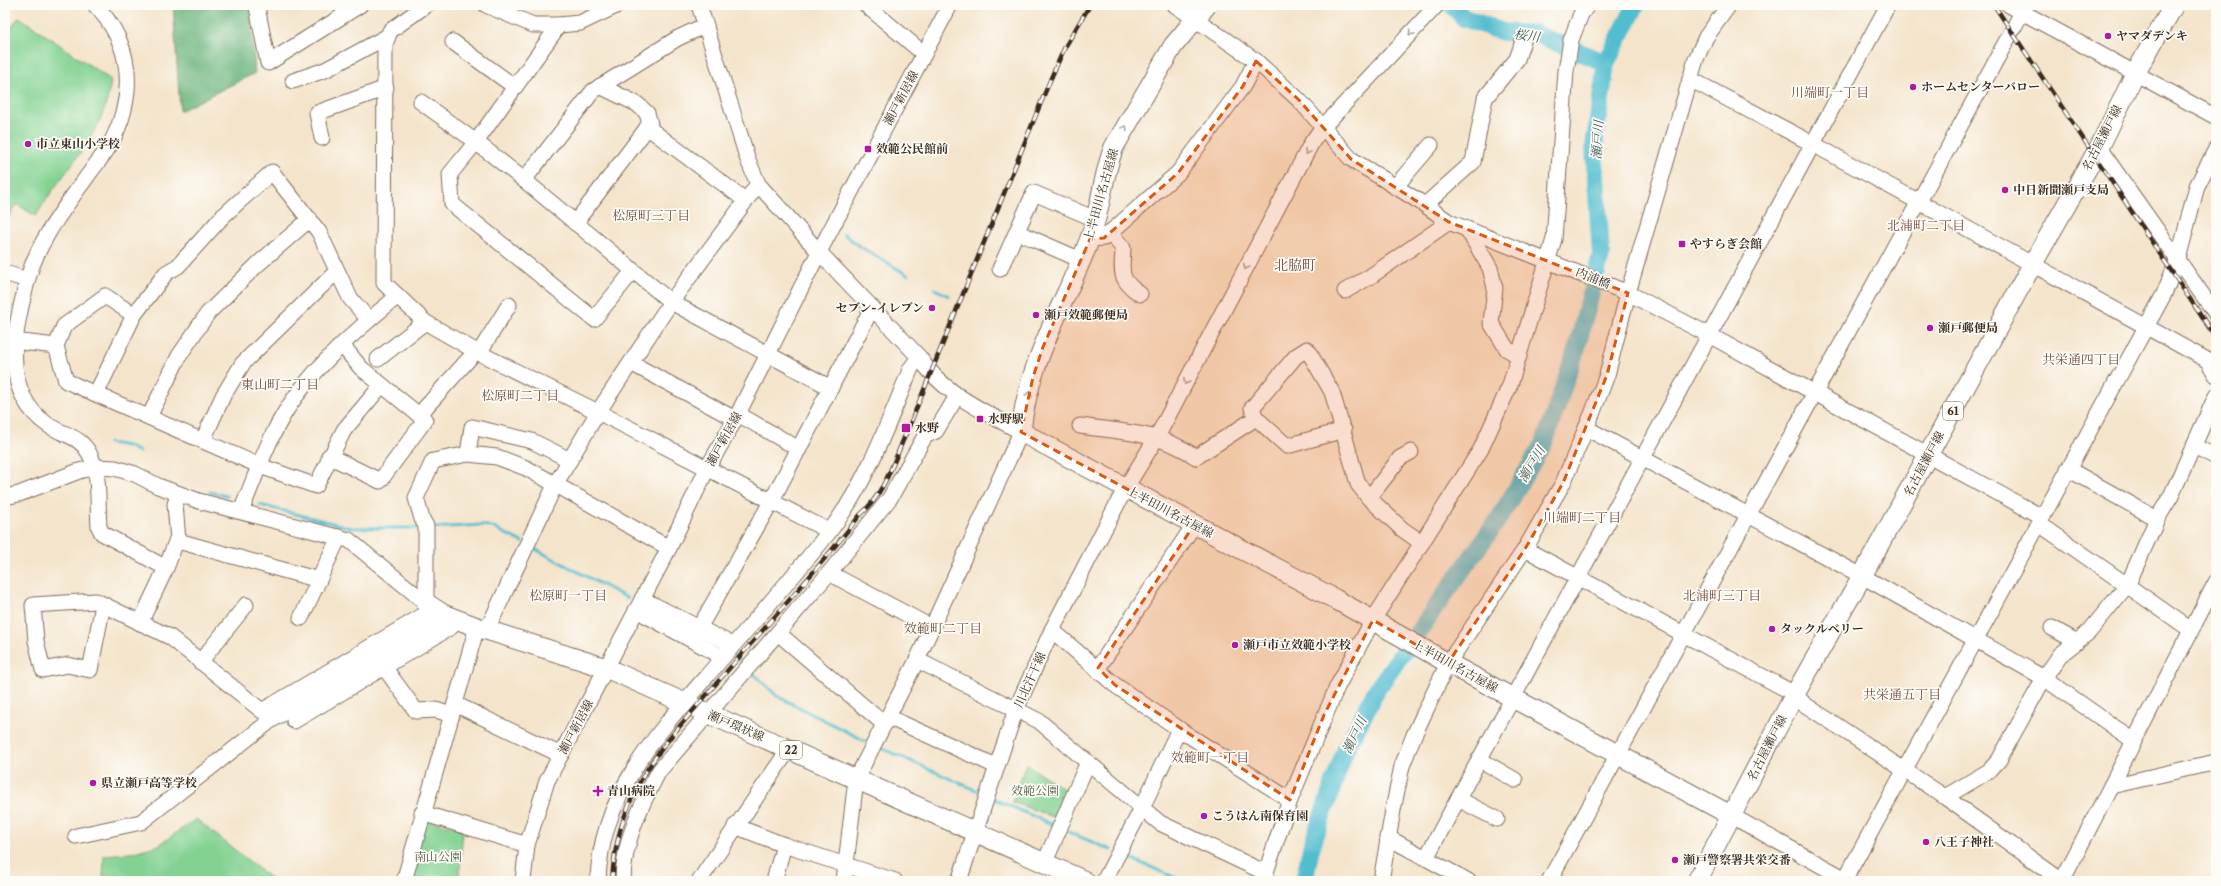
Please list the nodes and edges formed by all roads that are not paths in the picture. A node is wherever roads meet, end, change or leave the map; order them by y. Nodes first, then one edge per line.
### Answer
1 (95, 5) edge
2 (360, 5) edge
3 (426, 5) edge
4 (486, 5) edge
5 (618, 5) edge
6 (699, 5) edge
7 (866, 5) edge
8 (950, 5) edge
9 (1175, 5) edge
10 (1437, 5) edge
11 (1588, 5) edge
12 (1728, 5) edge
13 (1888, 5) edge
14 (2174, 5) edge
15 (258, 7) dead end
16 (2019, 7) edge
17 (1201, 12) edge
18 (559, 25) junction
19 (706, 26) junction
20 (388, 36) junction
21 (1524, 38) dead end
22 (453, 42) dead end
23 (924, 54) junction
24 (1256, 61) junction
25 (2135, 74) junction
26 (1690, 79) junction
27 (293, 81) dead end
28 (600, 86) junction
29 (515, 87) junction
30 (386, 88) junction
31 (421, 102) dead end
32 (2216, 117) edge
33 (647, 127) junction
34 (1322, 128) junction
35 (322, 138) dead end
36 (476, 142) junction
37 (1813, 144) junction
38 (1431, 145) dead end
39 (2099, 148) junction
40 (2216, 149) edge
41 (2212, 167) edge
42 (524, 180) junction
43 (758, 184) junction
44 (1395, 187) junction
45 (745, 200) junction
46 (1918, 202) junction
47 (1425, 205) junction
48 (310, 219) junction
49 (1095, 219) junction
50 (1449, 222) junction
51 (575, 223) junction
52 (1468, 229) junction
53 (1017, 232) junction
54 (1111, 234) junction
55 (1090, 239) junction
56 (819, 252) junction
57 (2178, 259) junction
58 (1081, 260) junction
59 (1547, 261) junction
60 (2032, 265) junction
61 (1000, 269) dead end
62 (633, 271) junction
63 (336, 272) junction
64 (5, 273) edge
65 (27, 280) junction
66 (1345, 291) dead end
67 (1624, 291) junction
68 (1140, 294) dead end
69 (398, 296) junction
70 (671, 302) junction
71 (509, 305) dead end
72 (872, 308) junction
73 (2216, 314) edge
74 (134, 315) junction
75 (368, 320) junction
76 (425, 322) junction
77 (2144, 327) junction
78 (1709, 334) junction
79 (13, 341) junction
80 (342, 345) junction
81 (56, 346) junction
82 (478, 352) junction
83 (768, 354) junction
84 (1519, 356) junction
85 (919, 357) junction
86 (378, 358) dead end
87 (631, 363) junction
88 (2216, 376) edge
89 (382, 386) junction
90 (831, 388) junction
91 (1815, 392) junction
92 (96, 394) junction
93 (957, 396) junction
94 (2216, 396) edge
95 (425, 408) dead end
96 (598, 412) junction
97 (736, 416) junction
98 (149, 417) junction
99 (1256, 418) junction
100 (1080, 426) dead end
101 (1586, 428) junction
102 (1344, 430) junction
103 (1021, 432) junction
104 (1156, 437) junction
105 (203, 440) junction
106 (2194, 446) junction
107 (799, 449) junction
108 (1411, 452) dead end
109 (468, 454) junction
110 (1929, 454) junction
111 (330, 456) junction
112 (1642, 457) junction
113 (2216, 457) edge
114 (570, 460) junction
115 (260, 466) junction
116 (96, 467) junction
117 (707, 469) junction
118 (2068, 470) junction
119 (555, 485) junction
120 (1125, 489) junction
121 (178, 494) junction
122 (5, 497) edge
123 (1369, 498) junction
124 (771, 502) junction
125 (241, 511) junction
126 (1749, 515) junction
127 (2157, 519) junction
128 (2040, 520) junction
129 (1194, 524) junction
130 (829, 531) junction
131 (339, 537) junction
132 (178, 541) junction
133 (1422, 543) junction
134 (668, 548) junction
135 (1525, 549) junction
136 (166, 568) junction
137 (829, 573) junction
138 (1862, 576) junction
139 (1579, 578) junction
140 (319, 580) junction
141 (2216, 582) edge
142 (2128, 584) junction
143 (246, 604) dead end
144 (103, 605) junction
145 (639, 605) junction
146 (440, 611) junction
147 (301, 618) dead end
148 (1373, 620) junction
149 (140, 622) junction
150 (931, 627) junction
151 (699, 628) junction
152 (2052, 628) dead end
153 (482, 629) junction
154 (1052, 630) junction
155 (2191, 630) junction
156 (778, 633) junction
157 (1684, 635) junction
158 (1974, 640) junction
159 (2077, 642) junction
160 (728, 651) junction
161 (917, 660) junction
162 (200, 662) junction
163 (1448, 663) junction
164 (384, 667) junction
165 (606, 668) junction
166 (1098, 668) junction
167 (2044, 678) junction
168 (1795, 694) junction
169 (1512, 698) junction
170 (683, 703) junction
171 (453, 710) junction
172 (1016, 710) junction
173 (707, 713) junction
174 (886, 720) junction
175 (294, 721) dead end
176 (1179, 728) junction
177 (2134, 741) junction
178 (789, 749) junction
179 (1617, 753) junction
180 (561, 755) junction
181 (1479, 759) junction
182 (2216, 762) edge
183 (1087, 764) junction
184 (996, 766) junction
185 (1903, 770) junction
186 (856, 779) junction
187 (1515, 780) dead end
188 (2111, 786) junction
189 (1946, 797) junction
190 (1458, 799) junction
191 (1290, 800) junction
192 (1142, 808) junction
193 (422, 813) junction
194 (1732, 816) junction
195 (1497, 818) dead end
196 (735, 826) junction
197 (976, 831) junction
198 (76, 836) dead end
199 (1387, 837) junction
200 (527, 845) junction
201 (784, 845) junction
202 (1426, 858) junction
203 (1045, 862) junction
204 (847, 864) junction
205 (1265, 877) edge
206 (1846, 880) edge
207 (404, 881) edge
208 (523, 881) edge
209 (598, 881) edge
210 (623, 881) edge
211 (699, 881) edge
212 (774, 881) edge
213 (844, 881) edge
214 (895, 881) edge
215 (959, 881) edge
216 (1086, 881) edge
217 (1104, 881) edge
218 (1381, 881) edge
219 (1468, 881) edge
220 (1549, 881) edge
221 (1697, 881) edge

1 - 65 street
2 - 15 street
3 - 20 street
4 - 18 street
5 - 18 street
6 - 19 street
7 - 23 street
8 - 23 street, 瀬戸新居線
9 - 17 street, 内浦橋
10 -> 34 street, 川北汗干線
11 - 59 street
12 - 26 street
13 - 37 street
14 - 25 main road, 名古屋瀬戸線 / 61
16 - 25 street
16 - 46 street
17 - 24 street, 内浦橋
49 -> 17 main road, 上半田川名古屋線
18 - 29 street
19 - 28 street
19 - 43 street
20 - 27 street
20 - 30 street
21 - 47 street
22 - 29 street
23 - 56 street, 瀬戸新居線
24 - 34 street, 内浦橋
24 - 54 street
25 - 32 street
25 - 39 main road, 名古屋瀬戸線 / 61
26 - 37 street
26 - 67 street
28 - 33 street
28 - 42 street
29 - 36 street
30 - 35 street
30 - 69 street
31 - 36 street
33 - 45 street
33 - 51 street
34 - 44 street, 内浦橋
34 -> 104 street, 川北汗干線
36 - 42 street
36 - 62 street
37 - 46 street
37 - 78 street
38 - 44 street
39 - 57 street
39 - 60 main road, 名古屋瀬戸線 / 61
40 - 41 street
41 - 57 street
42 - 51 street
43 - 45 street
43 - 56 street
44 - 47 street, 内浦橋
45 - 70 street
46 - 60 street
46 - 91 street
47 - 50 street, 内浦橋
48 - 63 street
48 - 74 street
48 - 98 street
49 - 53 street
49 - 55 main road, 上半田川名古屋線
50 - 52 street, 内浦橋
50 - 66 street
51 - 62 street
52 - 59 street, 内浦橋
52 - 84 street
53 - 58 street
53 - 61 street
54 - 55 street
54 - 68 street
55 - 58 main road, 上半田川名古屋線
56 - 72 street
56 - 83 street, 瀬戸新居線
57 - 73 street
57 - 77 street
103 -> 58 main road, 上半田川名古屋線
59 - 67 street, 内浦橋
59 - 84 street
60 - 77 street
60 - 110 main road, 名古屋瀬戸線 / 61
62 - 70 street
63 - 75 street
63 - 105 street
64 - 65 street
65 - 79 street
67 - 78 street, 内浦橋
67 - 101 street
69 - 75 street
69 - 76 street
70 - 83 street
70 - 87 street
71 - 82 street
72 - 85 street
72 - 90 street
74 - 81 street
74 - 92 street
75 - 80 street
76 - 82 street
76 - 86 street
77 - 88 street
77 - 118 street
78 - 91 street, 内浦橋
78 - 112 street
79 - 81 street
79 - 116 street
80 - 89 street
80 - 115 street
81 - 92 street
82 - 95 street
82 - 96 street
83 - 90 street
83 - 97 street, 瀬戸新居線
84 - 133 street
85 - 93 street
85 - 130 street
87 - 96 street
87 - 97 street
89 - 111 street
89 - 111 street
90 - 107 street
91 - 110 street, 内浦橋
91 - 126 street
92 - 98 street
93 - 103 street
93 - 137 street
94 - 106 street
96 - 114 street
96 - 117 street
97 - 107 street
97 - 117 street, 瀬戸新居線
98 - 105 street
99 - 102 street
99 - 102 street
99 - 104 street
100 - 104 street
101 - 112 street
101 - 135 street
102 - 123 street
103 - 120 main road, 上半田川名古屋線
103 - 150 street
104 - 120 street, 川北汗干線
105 - 115 street
106 - 113 street
106 - 127 street
107 - 124 street
108 - 123 street
109 - 114 street
109 - 119 street
109 - 146 street
110 - 128 street, 内浦橋
110 - 138 main road, 名古屋瀬戸線 / 61
111 - 115 street
112 - 126 street
112 - 139 street
114 - 119 street
115 - 125 street
116 - 121 street
116 - 122 street
116 - 136 street
117 - 124 street
117 - 134 street, 瀬戸新居線
118 - 127 street
118 - 128 street
119 - 134 street
119 - 153 street
120 - 129 main road, 上半田川名古屋線
120 - 154 street, 川北汗干線
121 - 125 street
121 - 132 street
123 - 133 street
124 - 130 street
124 - 151 street
125 - 131 street
126 - 138 street
126 - 157 street
127 - 142 street
128 - 142 street, 内浦橋
128 - 158 street
129 - 148 main road, 上半田川名古屋線
129 - 166 street
130 - 160 street
131 - 140 street
131 - 146 street
132 - 136 street
132 - 140 street
133 - 148 street
134 - 145 street, 瀬戸新居線
135 - 139 street
135 - 163 street
136 - 149 street
137 - 150 street
137 - 156 street
138 - 158 street
138 - 168 main road, 名古屋瀬戸線 / 61
139 - 157 street
139 - 169 street
140 - 147 street
141 - 155 street
142 - 155 street, 内浦橋
142 - 159 street
143 - 162 street
144 - 144 street
144 - 149 street
145 - 151 street
145 - 160 street
145 - 165 street, 瀬戸新居線
146 - 153 main road, 瀬戸環状線 / 22
146 - 162 street
146 - 164 street
146 - 198 street
148 - 163 main road, 上半田川名古屋線
148 - 191 street
149 - 162 street
150 - 161 street
151 - 160 street
152 - 159 street
153 - 165 main road, 瀬戸環状線 / 22
153 - 171 street
154 - 166 street
154 - 172 street, 川北汗干線
155 - 177 street
156 - 173 street
156 - 174 street
157 - 168 street
157 - 179 street
158 - 167 street
158 - 185 street
159 - 167 street
160 - 170 street
161 - 172 street
161 - 174 street
163 - 169 main road, 上半田川名古屋線
163 - 199 street
164 - 171 street
164 - 175 street
165 - 170 main road, 瀬戸環状線 / 22
165 - 180 street, 瀬戸新居線
166 - 176 street
167 - 177 street
167 - 189 street
168 - 185 street
168 - 194 main road, 名古屋瀬戸線 / 61
169 - 179 main road, 上半田川名古屋線
169 - 181 street
170 - 173 main road, 瀬戸環状線 / 22
170 - 209 street
171 - 180 street
171 - 193 street
172 - 183 street
172 - 184 street, 川北汗干線
173 - 178 main road, 瀬戸環状線 / 22
173 - 210 street
174 - 184 street
174 - 186 street
176 - 191 street
176 - 192 street
177 - 188 street
178 - 186 main road, 瀬戸環状線 / 22
178 - 196 street
179 - 194 main road, 上半田川名古屋線
179 - 220 street
180 - 200 street, 瀬戸新居線
181 - 187 street
181 - 190 street
182 - 188 street
183 - 192 street
183 - 203 street
184 - 197 street, 川北汗干線
185 - 189 street
185 - 206 street
186 - 197 main road, 瀬戸環状線 / 22
186 - 204 street
188 - 189 street
190 - 195 street
190 - 202 street
191 - 205 street
192 - 205 street
192 - 217 street
193 - 200 street
193 - 207 street
194 - 206 street
194 - 221 main road, 名古屋瀬戸線 / 61
196 - 201 street
196 - 211 street
197 - 203 main road, 瀬戸環状線 / 22
197 - 215 street, 川北汗干線
199 - 202 street
199 - 218 street
200 - 208 street, 瀬戸新居線
201 - 204 street
201 - 212 street
202 - 219 street
203 - 216 main road, 瀬戸環状線 / 22
204 - 213 street
204 - 214 street

